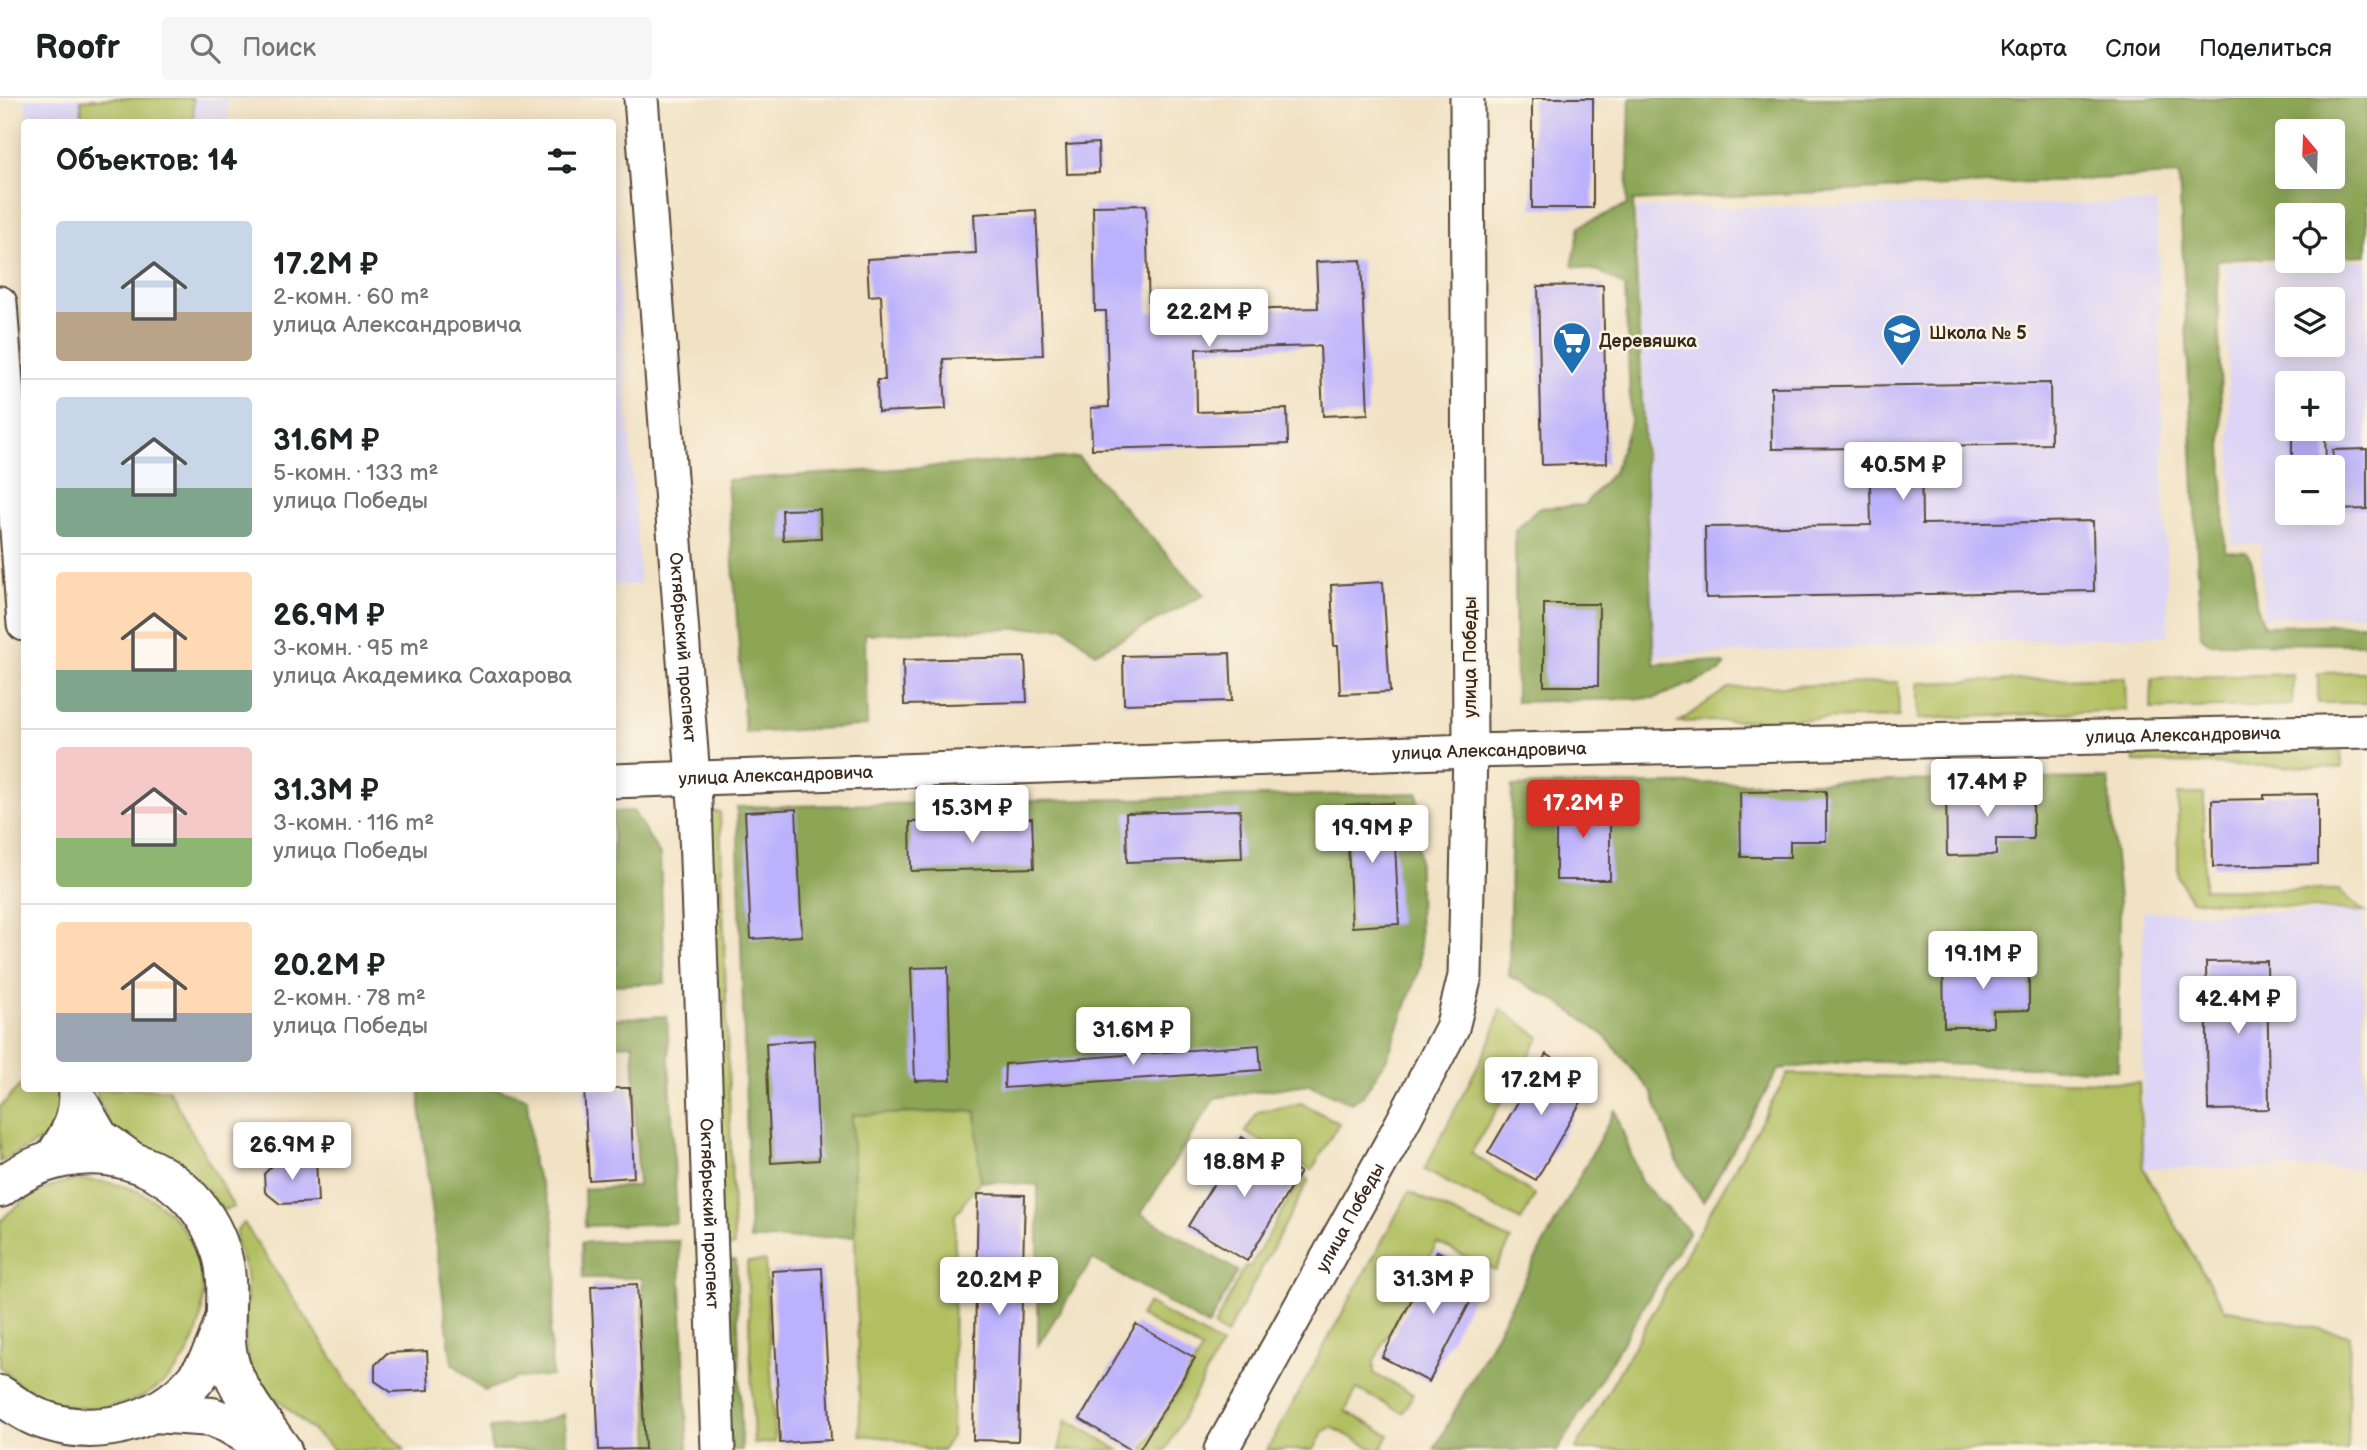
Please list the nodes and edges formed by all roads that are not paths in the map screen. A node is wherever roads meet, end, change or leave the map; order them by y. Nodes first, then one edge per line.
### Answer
1 (641, 98) edge
2 (1467, 98) edge
3 (0, 303) edge
4 (21, 584) edge
5 (2367, 731) edge
6 (1470, 751) junction
7 (694, 779) junction
8 (616, 781) edge
9 (76, 1092) edge
10 (77, 1092) edge
11 (49, 1161) junction
12 (137, 1163) junction
13 (0, 1188) edge
14 (225, 1316) junction
15 (0, 1395) edge
16 (154, 1413) junction
17 (274, 1450) edge
18 (282, 1450) edge
19 (718, 1450) edge
20 (1221, 1450) edge

1 - 7 street, Октябрьский проспект
2 - 6 street, улица Победы
3 - 4 street
5 - 6 street, улица Александровича
6 - 7 street, улица Александровича
6 - 20 street, улица Победы
7 - 8 street, улица Александровича
7 - 19 street, Октябрьский проспект
9 - 11 street
10 - 12 street
11 - 12 street
11 - 13 street
12 - 14 street
14 - 16 street
14 - 18 street
15 - 16 street
16 - 17 street

